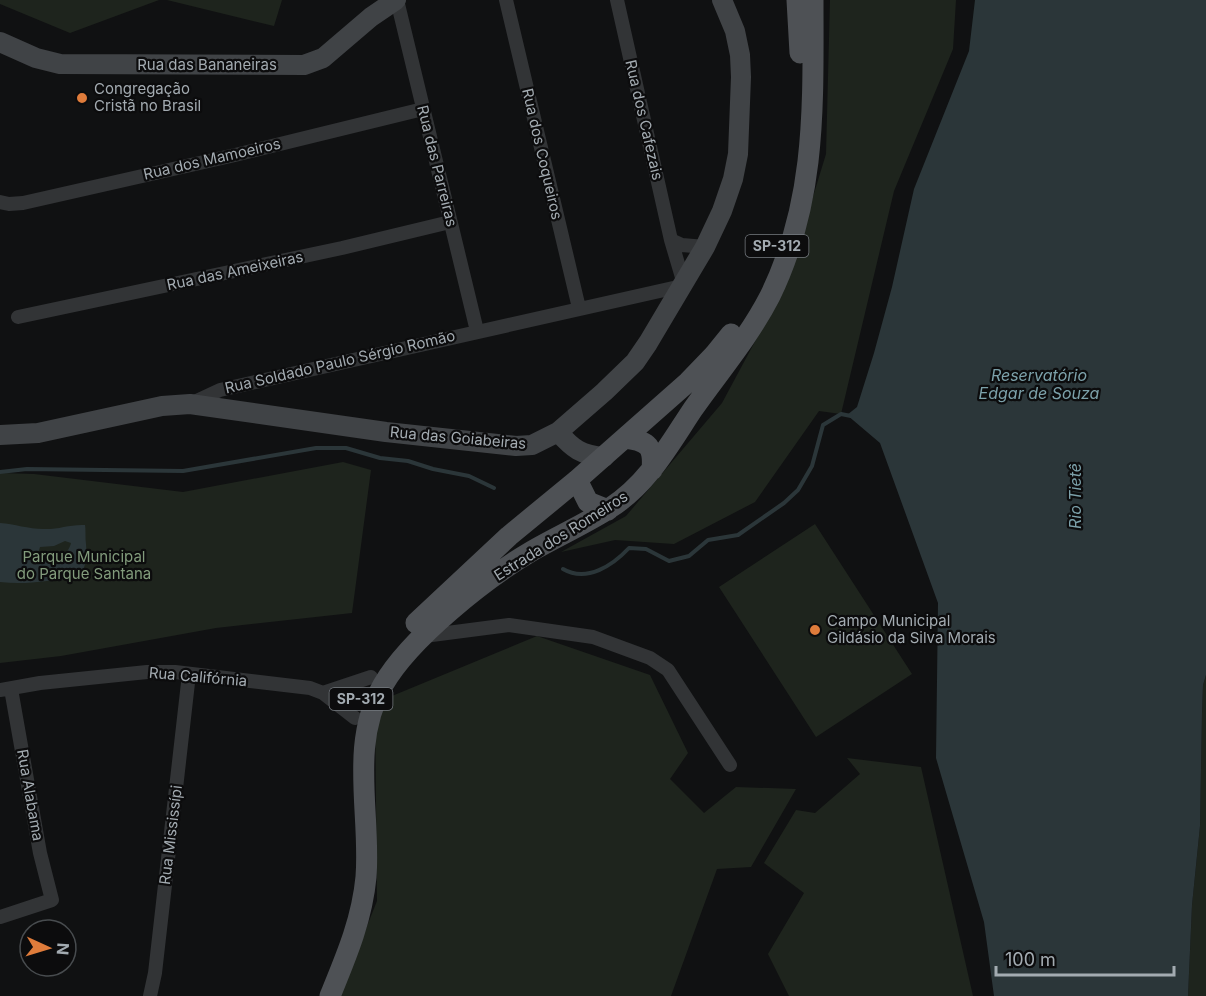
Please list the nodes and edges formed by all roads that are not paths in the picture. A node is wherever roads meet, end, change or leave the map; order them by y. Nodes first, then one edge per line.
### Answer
1 (396, 0) edge
2 (506, 0) edge
3 (617, 0) edge
4 (722, 0) edge
5 (797, 0) edge
6 (813, 0) edge
7 (0, 42) edge
8 (423, 109) junction
9 (0, 202) edge
10 (450, 222) junction
11 (671, 240) junction
12 (705, 247) junction
13 (683, 285) junction
14 (579, 308) junction
15 (18, 317) dead end
16 (477, 331) junction
17 (220, 390) junction
18 (190, 404) junction
19 (232, 410) junction
20 (558, 432) junction
21 (0, 435) edge
22 (625, 438) junction
23 (571, 448) junction
24 (604, 457) junction
25 (652, 470) junction
26 (577, 480) junction
27 (608, 510) junction
28 (424, 636) junction
29 (189, 674) junction
30 (371, 677) junction
31 (6, 690) edge
32 (323, 693) junction
33 (355, 718) junction
34 (730, 765) dead end
35 (0, 917) edge
36 (150, 996) edge
37 (315, 996) edge
38 (330, 996) edge

1 - 7 street, Rua das Bananeiras
1 - 8 street, Rua das Parreiras
2 - 14 street, Rua dos Coqueiros
3 - 11 street, Rua dos Cafezais
4 - 12 street
5 - 22 main road, Estrada dos Romeiros / SP-312
6 - 25 main road, Estrada dos Romeiros / SP-312
8 - 9 street, Rua dos Mamoeiros
8 - 10 street, Rua das Parreiras
10 - 15 street, Rua das Ameixeiras
10 - 16 street, Rua das Parreiras
11 - 12 street
11 - 13 street, Rua dos Cafezais
12 - 13 street, Rua das Goiabeiras
13 - 14 street, Rua Soldado Paulo Sérgio Romão
13 - 20 street, Rua das Goiabeiras
14 - 16 street, Rua Soldado Paulo Sérgio Romão
16 - 17 street, Rua Soldado Paulo Sérgio Romão
17 - 18 street, Rua Soldado Paulo Sérgio Romão
17 - 19 street
18 - 19 street, Rua das Goiabeiras
18 - 21 street, Rua Soldado Paulo Sérgio Romão
19 - 20 street, Rua das Goiabeiras
20 - 23 street
22 - 24 main road, Estrada dos Romeiros / SP-312
22 - 25 main road
23 - 24 street
23 - 26 street
24 - 26 main road, Estrada dos Romeiros / SP-312
25 - 27 main road, Estrada dos Romeiros / SP-312
26 - 27 main road
26 - 30 main road, Estrada dos Romeiros / SP-312
27 - 28 main road, Estrada dos Romeiros / SP-312
28 - 34 street
28 - 38 main road, Estrada dos Romeiros / SP-312
29 - 31 street, Rua Califórnia
29 - 32 street, Rua Califórnia
29 - 36 street, Rua Mississípi
30 - 32 street
30 - 33 main road, Estrada dos Romeiros / SP-312
31 - 35 street, Rua Alabama
32 - 33 street, Rua Califórnia
33 - 37 main road, Estrada dos Romeiros / SP-312

